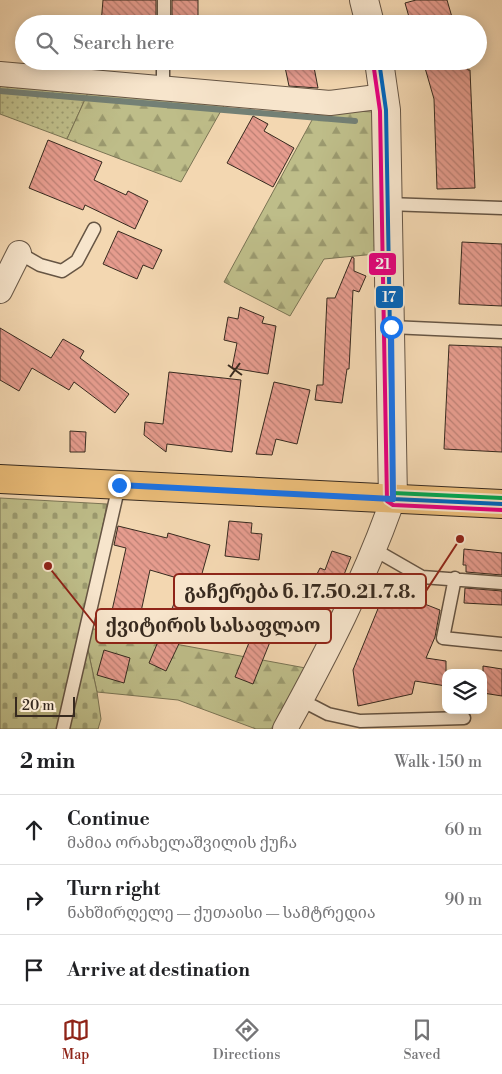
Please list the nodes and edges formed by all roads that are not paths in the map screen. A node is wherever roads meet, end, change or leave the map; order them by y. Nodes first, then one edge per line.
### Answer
1 (164, 0) edge
2 (364, 0) edge
3 (164, 15) edge
4 (368, 15) edge
5 (163, 70) edge
6 (381, 70) edge
7 (0, 74) edge
8 (163, 88) junction
9 (385, 96) junction
10 (387, 204) junction
11 (502, 208) edge
12 (94, 229) dead end
13 (19, 253) joint
14 (3, 278) edge
15 (391, 327) junction
16 (502, 332) edge
17 (0, 479) edge
18 (119, 485) junction
19 (393, 499) junction
20 (502, 504) edge
21 (375, 550) junction
22 (455, 578) junction
23 (502, 583) edge
24 (502, 644) edge
25 (301, 700) junction
26 (464, 718) dead end
27 (358, 725) edge
28 (63, 729) edge
29 (285, 729) edge

1 - 3 lane
2 - 4 street
5 - 8 lane
6 - 9 street
7 - 8 street
8 - 9 street
9 - 10 street
10 - 11 lane
10 - 15 street
12 - 13 lane
13 - 14 street
15 - 16 lane
15 - 19 street
17 - 18 main road
18 - 19 main road
18 - 28 lane
19 - 20 main road
19 - 21 street
21 - 22 lane
21 - 25 street
22 - 23 lane
22 - 24 lane
25 - 27 lane
25 - 29 street
26 - 27 lane

